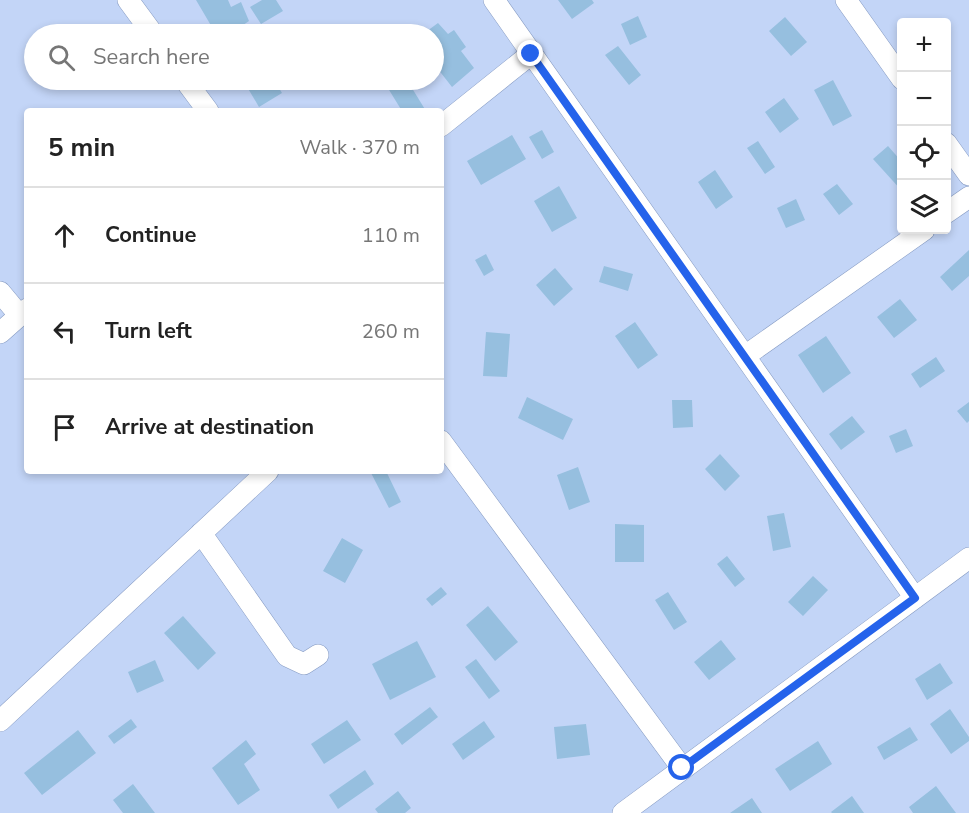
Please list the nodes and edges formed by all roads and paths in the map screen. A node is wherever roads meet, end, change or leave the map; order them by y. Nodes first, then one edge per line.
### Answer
1 (128, 0) edge
2 (494, 0) edge
3 (846, 0) edge
4 (146, 24) edge
5 (531, 54) junction
6 (897, 72) edge
7 (192, 90) edge
8 (206, 108) edge
9 (444, 124) edge
10 (951, 150) edge
11 (969, 175) edge
12 (969, 197) edge
13 (951, 210) edge
14 (918, 234) edge
15 (0, 292) edge
16 (23, 313) edge
17 (0, 333) edge
18 (745, 356) junction
19 (444, 445) edge
20 (265, 474) edge
21 (201, 533) junction
22 (969, 558) edge
23 (915, 598) junction
24 (318, 655) dead end
25 (0, 721) edge
26 (682, 768) junction
27 (623, 813) edge

1 - 4 street
2 - 5 street
3 - 6 street
5 - 9 street
5 - 18 street
7 - 8 street
10 - 11 street
12 - 13 street
14 - 18 street
15 - 16 street
16 - 17 street
18 - 23 street
19 - 26 street
20 - 21 street
21 - 24 street
21 - 25 street
22 - 23 street
23 - 26 street
26 - 27 street

